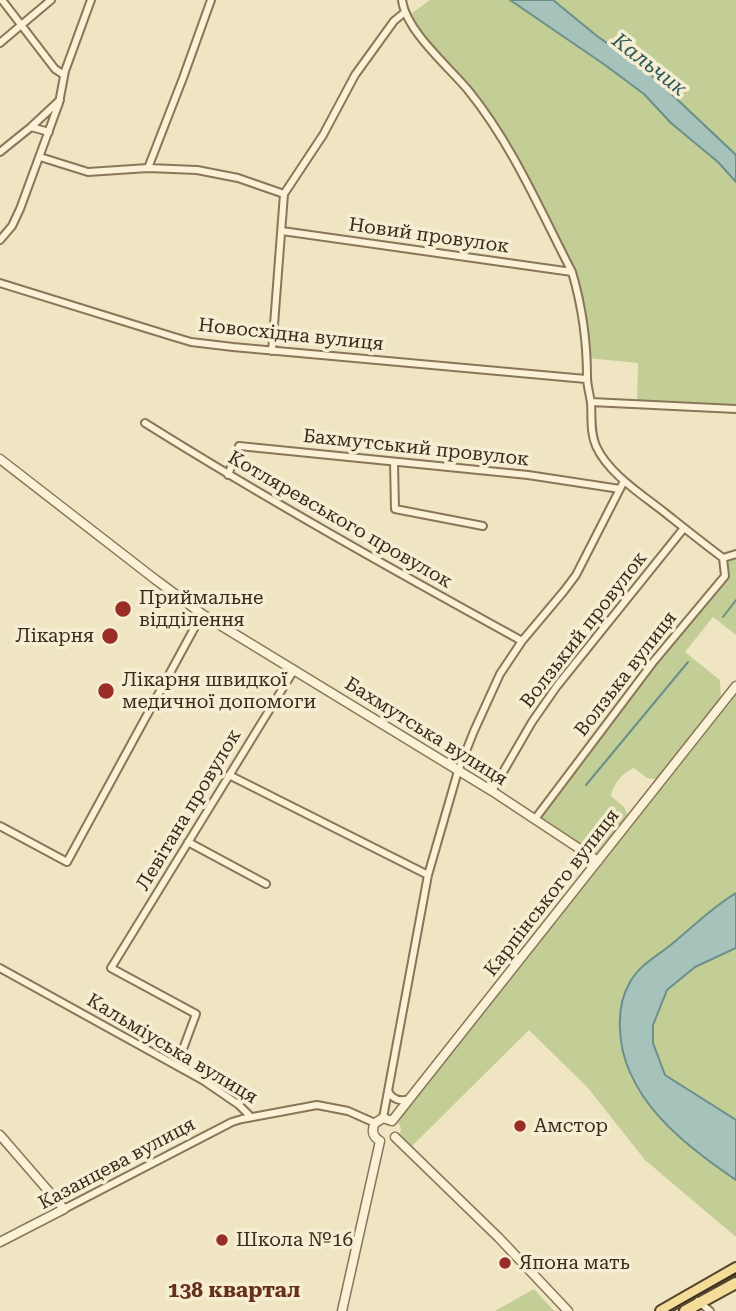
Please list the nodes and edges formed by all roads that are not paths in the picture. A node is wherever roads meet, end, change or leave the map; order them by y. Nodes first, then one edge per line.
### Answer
1 (2, 0) edge
2 (51, 0) edge
3 (92, 0) edge
4 (211, 0) edge
5 (393, 0) edge
6 (402, 1) edge
7 (405, 12) junction
8 (22, 25) junction
9 (0, 43) edge
10 (64, 75) junction
11 (60, 100) junction
12 (31, 127) junction
13 (49, 132) junction
14 (0, 152) edge
15 (40, 157) junction
16 (148, 168) junction
17 (284, 194) junction
18 (282, 231) junction
19 (0, 240) edge
20 (572, 272) junction
21 (0, 283) edge
22 (272, 351) junction
23 (586, 379) junction
24 (591, 402) junction
25 (736, 409) edge
26 (145, 423) dead end
27 (0, 459) edge
28 (394, 462) junction
29 (228, 475) junction
30 (624, 481) junction
31 (620, 489) junction
32 (483, 527) dead end
33 (684, 528) junction
34 (736, 554) edge
35 (723, 558) junction
36 (202, 614) junction
37 (522, 642) junction
38 (294, 670) junction
39 (736, 686) edge
40 (458, 771) junction
41 (229, 775) junction
42 (492, 791) junction
43 (535, 819) junction
44 (0, 826) edge
45 (188, 842) junction
46 (598, 861) junction
47 (428, 875) junction
48 (266, 884) dead end
49 (0, 968) edge
50 (177, 1065) junction
51 (388, 1091) junction
52 (409, 1099) junction
53 (251, 1117) junction
54 (379, 1121) junction
55 (392, 1121) junction
56 (0, 1135) edge
57 (395, 1137) junction
58 (380, 1141) junction
59 (64, 1209) junction
60 (0, 1242) edge
61 (736, 1268) edge
62 (736, 1283) edge
63 (697, 1298) junction
64 (342, 1311) edge
65 (568, 1311) edge
66 (661, 1311) edge
67 (685, 1311) edge
68 (710, 1311) edge

1 - 8 street
2 - 8 street
3 - 10 street
4 - 16 street
5 - 6 street
6 - 7 street
7 - 17 street
7 - 20 street
8 - 9 street
8 - 10 street
10 - 11 street
11 - 12 street
11 - 13 street
12 - 13 street
12 - 14 street
13 - 15 street
15 - 16 street
15 - 19 street
16 - 17 street
17 - 18 street
18 - 20 street, Новий провулок
18 - 22 street
20 - 23 street
21 - 22 street, Новосхідна вулиця
22 - 23 street, Новосхідна вулиця
23 - 24 street
24 - 25 street
24 - 30 street
26 - 29 street, Котляревського провулок
27 - 36 street, Бахмутська вулиця
28 - 29 street, Бахмутський провулок
28 - 31 street, Бахмутський провулок
28 - 32 street
29 - 37 street, Котляревського провулок
30 - 31 street
30 - 33 street
31 - 37 street
33 - 35 street
33 - 42 street, Волзький провулок
34 - 35 street
35 - 43 street, Волзька вулиця
36 - 38 street, Бахмутська вулиця
36 - 44 street
37 - 40 street
38 - 40 street, Бахмутська вулиця
38 - 41 street, Левітана провулок
39 - 46 street, Карпінського вулиця
40 - 42 street, Бахмутська вулиця
40 - 47 street
41 - 45 street, Левітана провулок
41 - 47 street
42 - 43 street, Бахмутська вулиця
43 - 46 street, Бахмутська вулиця
45 - 48 street
45 - 50 street, Левітана провулок
46 - 52 street, Карпінського вулиця
47 - 51 street
49 - 50 street, Кальміуська вулиця
50 - 53 street, Кальміуська вулиця
51 - 52 street
51 - 54 street
52 - 55 street, Карпінського вулиця
53 - 54 street, Кальміуська вулиця
53 - 59 street, Казанцева вулиця
54 - 55 street
54 - 58 street
55 - 57 street
56 - 59 street
57 - 58 street
57 - 65 street
58 - 64 street
59 - 60 street, Казанцева вулиця
61 - 63 main road
62 - 63 main road
63 - 66 main road
63 - 67 main road
63 - 68 street

